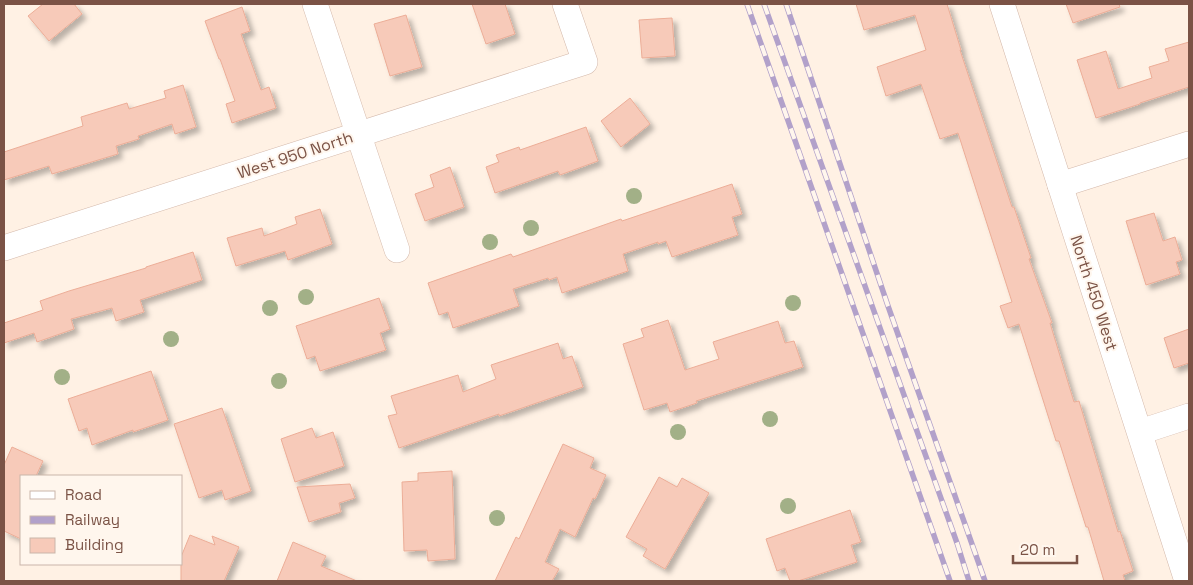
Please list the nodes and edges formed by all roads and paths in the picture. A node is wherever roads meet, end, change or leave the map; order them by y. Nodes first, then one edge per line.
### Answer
1 (316, 4) edge
2 (565, 4) edge
3 (1002, 4) edge
4 (359, 135) junction
5 (1189, 144) edge
6 (1060, 186) junction
7 (4, 248) edge
8 (397, 250) dead end
9 (1189, 416) edge
10 (1140, 432) junction
11 (1187, 581) edge

1 - 4 street
2 - 4 street, West 950 North
3 - 6 street, North 450 West
4 - 7 street, West 950 North
4 - 8 street
5 - 6 street
6 - 10 street, North 450 West
9 - 10 street
10 - 11 street, North 450 West

